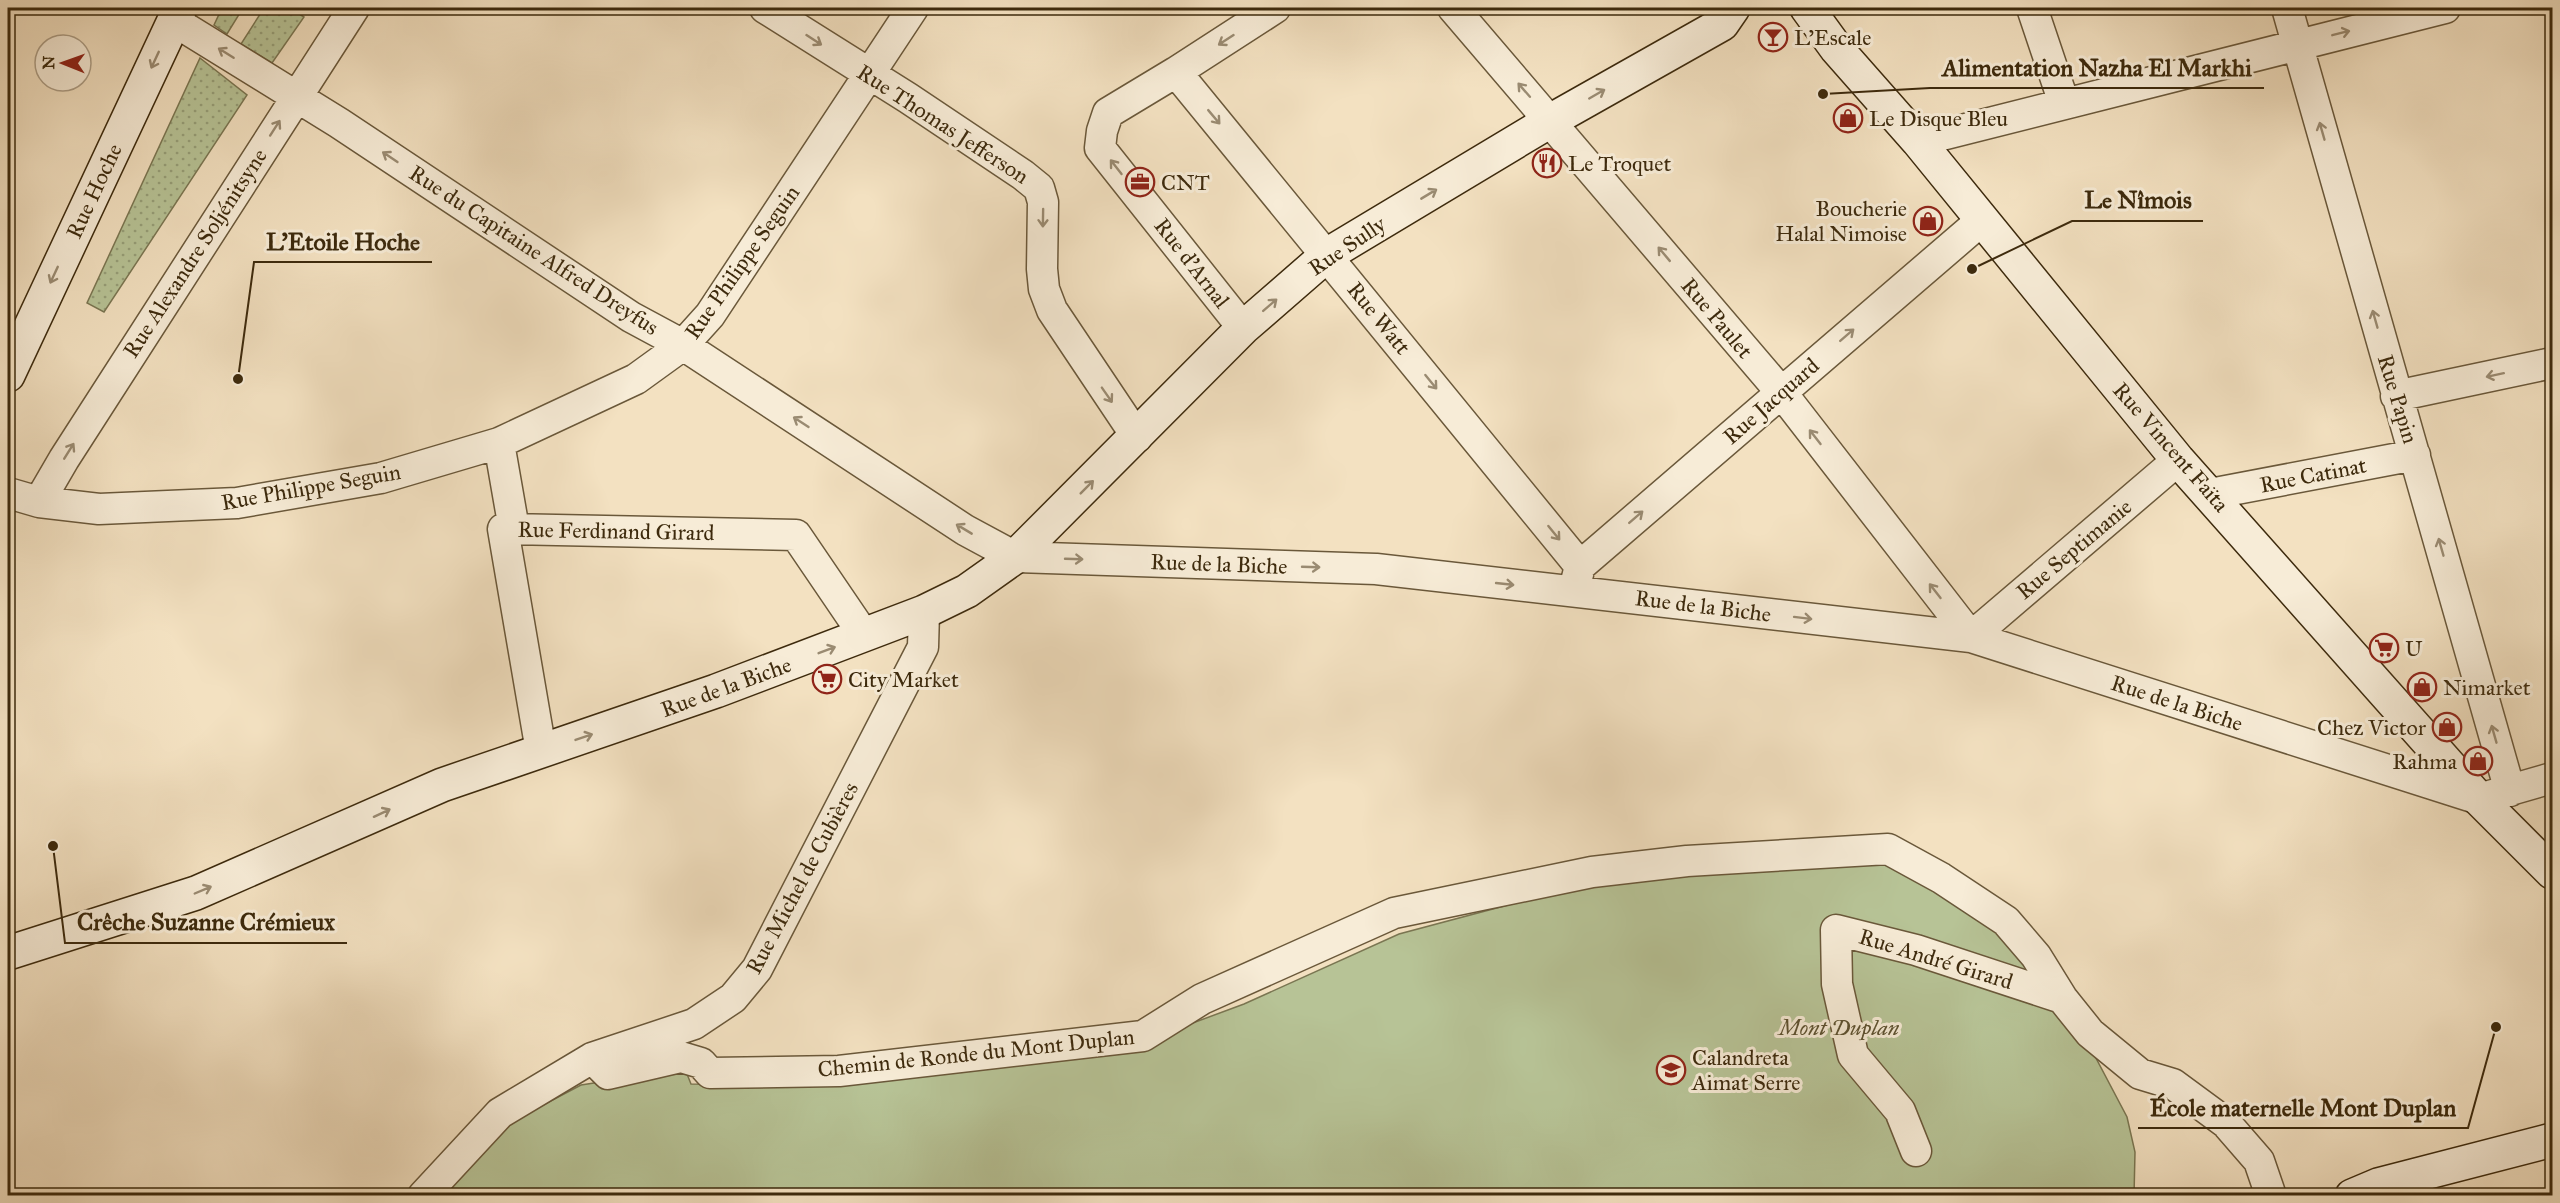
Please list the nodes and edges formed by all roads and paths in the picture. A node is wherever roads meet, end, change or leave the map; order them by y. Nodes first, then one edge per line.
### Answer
1 (354, 8) edge
2 (765, 8) edge
3 (913, 8) edge
4 (1275, 8) edge
5 (1453, 8) edge
6 (1734, 8) edge
7 (1807, 8) edge
8 (2032, 8) edge
9 (2287, 8) edge
10 (2445, 8) edge
11 (177, 14) edge
12 (2297, 44) junction
13 (1176, 72) junction
14 (870, 75) junction
15 (296, 96) junction
16 (2064, 103) junction
17 (1550, 121) junction
18 (1918, 141) junction
19 (1982, 220) junction
20 (1327, 255) junction
21 (1243, 328) junction
22 (683, 345) junction
23 (2553, 363) edge
24 (8, 375) edge
25 (1781, 392) junction
26 (2396, 396) junction
27 (1137, 437) junction
28 (499, 443) junction
29 (2415, 455) junction
30 (2178, 460) junction
31 (8, 493) edge
32 (2210, 494) junction
33 (39, 502) junction
34 (514, 529) junction
35 (1015, 557) junction
36 (1577, 578) junction
37 (924, 612) junction
38 (864, 635) junction
39 (1971, 637) junction
40 (541, 751) junction
41 (2553, 778) edge
42 (2510, 790) junction
43 (2479, 800) junction
44 (2553, 872) edge
45 (8, 953) edge
46 (2062, 998) junction
47 (592, 1058) junction
48 (2553, 1140) edge
49 (1916, 1151) dead end
50 (423, 1196) edge
51 (2271, 1196) edge
52 (2352, 1196) edge

1 - 15 street, Rue Alexandre Soljénitsyne
2 -> 14 street, Rue Thomas Jefferson
3 - 14 street, Rue Philippe Seguin
4 -> 13 street
17 -> 5 street, Rue Paulet
17 -> 6 street, Rue Sully
7 - 18 street, Rue Vincent Faïta
8 - 16 street
9 - 12 street, Rue Papin
12 -> 10 street
15 -> 11 street, Rue du Capitaine Alfred Dreyfus
11 -> 24 street, Rue Hoche
12 - 16 street
26 -> 12 street, Rue Papin
13 -> 20 street, Rue Watt
21 -> 13 street, Rue d'Arnal
14 - 22 street, Rue Philippe Seguin
14 -> 27 street, Rue Thomas Jefferson
22 -> 15 street, Rue du Capitaine Alfred Dreyfus
33 -> 15 street, Rue Alexandre Soljénitsyne
16 - 18 street
20 -> 17 street, Rue Sully
25 -> 17 street, Rue Paulet
18 - 19 street, Rue Vincent Faïta
25 -> 19 street, Rue Jacquard
19 - 30 street, Rue Vincent Faïta
21 -> 20 street, Rue Sully
20 -> 36 street, Rue Watt
21 - 27 street, Rue Sully
22 - 28 street, Rue Philippe Seguin
35 -> 22 street, Rue du Capitaine Alfred Dreyfus
23 -> 26 street
36 -> 25 street, Rue Jacquard
39 -> 25 street, Rue Paulet
26 - 29 street, Rue Papin
35 -> 27 street, Rue Sully
28 - 33 street, Rue Philippe Seguin
28 - 34 street
29 - 32 street, Rue Catinat
42 -> 29 street, Rue Papin
30 - 32 street, Rue Vincent Faïta
30 - 39 street, Rue Septimanie
31 - 33 street, Rue Philippe Seguin
32 - 43 street, Rue Vincent Faïta
34 - 38 street, Rue Ferdinand Girard
34 - 40 street, Rue Ferdinand Girard
35 -> 36 street, Rue de la Biche
35 - 37 street, Rue de la Biche
36 -> 39 street, Rue de la Biche
37 - 38 street, Rue de la Biche
37 - 47 street, Rue Michel de Cubières
40 -> 38 street, Rue de la Biche
39 - 43 street, Rue de la Biche
45 -> 40 street, Rue de la Biche
41 - 42 street
42 - 43 street
43 - 44 street, Rue Vincent Faïta
46 - 47 street, Chemin de Ronde du Mont Duplan
46 - 49 street, Rue André Girard
46 - 51 street, Chemin de Ronde du Mont Duplan
47 - 50 street, Rue Michel de Cubières
48 - 52 street

